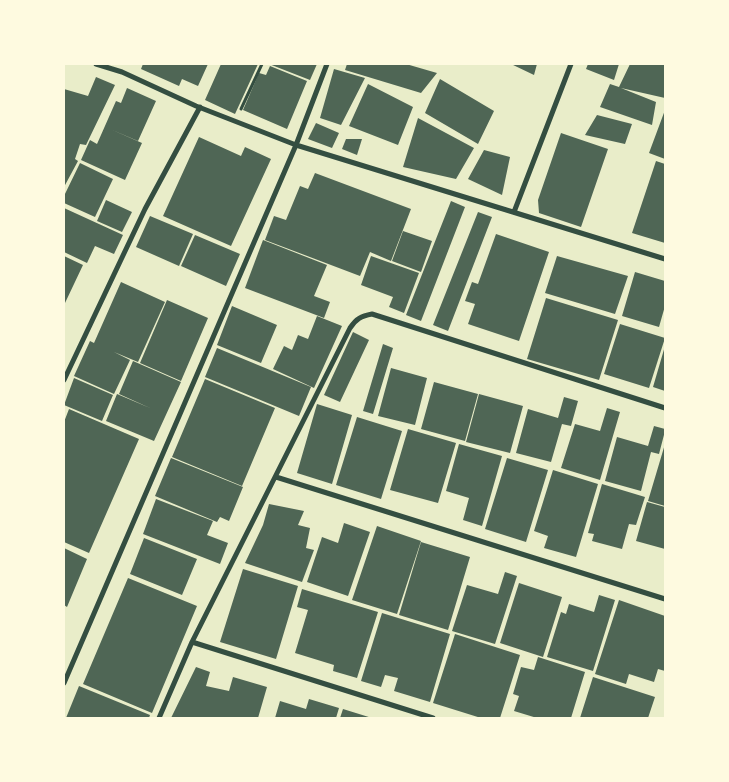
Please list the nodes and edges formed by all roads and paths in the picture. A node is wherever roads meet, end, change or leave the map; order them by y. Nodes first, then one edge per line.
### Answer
1 (96, 64) edge
2 (262, 64) edge
3 (327, 64) edge
4 (571, 64) edge
5 (200, 107) junction
6 (236, 122) junction
7 (296, 145) junction
8 (514, 212) junction
9 (665, 259) edge
10 (64, 380) edge
11 (665, 408) edge
12 (276, 477) junction
13 (665, 598) edge
14 (192, 642) junction
15 (64, 683) edge
16 (159, 718) edge
17 (433, 718) edge

1 - 5 street
2 - 6 path
3 - 7 street
4 - 8 street
5 - 6 street
5 - 10 street
6 - 7 street
7 - 8 street
7 - 15 street
8 - 9 street
11 - 12 street
12 - 13 street
12 - 14 street
14 - 16 street
14 - 17 street

